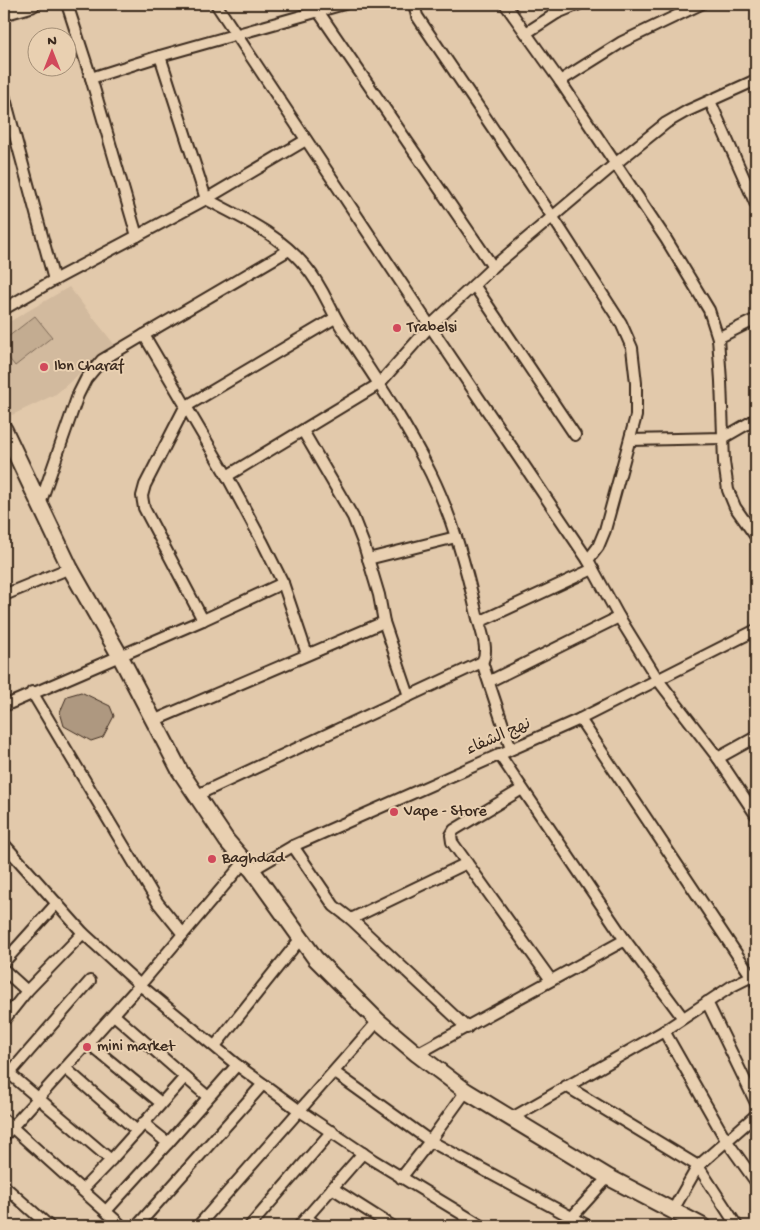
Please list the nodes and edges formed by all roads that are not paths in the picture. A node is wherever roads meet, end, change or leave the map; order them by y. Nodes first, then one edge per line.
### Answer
1 (32, 4) edge
2 (67, 4) edge
3 (216, 4) edge
4 (344, 4) edge
5 (414, 4) edge
6 (505, 4) edge
7 (578, 4) edge
8 (701, 4) edge
9 (554, 8) edge
10 (318, 11) junction
11 (4, 12) edge
12 (526, 33) junction
13 (238, 35) junction
14 (160, 56) junction
15 (91, 78) junction
16 (756, 80) edge
17 (560, 81) junction
18 (4, 94) edge
19 (710, 101) junction
20 (306, 140) junction
21 (615, 164) junction
22 (206, 199) junction
23 (756, 205) edge
24 (552, 216) junction
25 (137, 236) junction
26 (289, 250) junction
27 (493, 267) junction
28 (54, 280) junction
29 (474, 285) junction
30 (4, 309) edge
31 (336, 318) junction
32 (756, 319) edge
33 (430, 326) junction
34 (144, 335) junction
35 (718, 338) junction
36 (379, 384) junction
37 (185, 407) junction
38 (756, 420) edge
39 (4, 429) edge
40 (302, 431) junction
41 (575, 436) dead end
42 (723, 438) junction
43 (630, 440) junction
44 (227, 476) junction
45 (40, 504) junction
46 (754, 530) edge
47 (456, 537) junction
48 (368, 559) junction
49 (590, 565) junction
50 (70, 568) junction
51 (283, 583) junction
52 (4, 595) edge
53 (619, 617) junction
54 (203, 620) junction
55 (384, 622) junction
56 (478, 622) junction
57 (756, 630) edge
58 (307, 654) junction
59 (120, 656) junction
60 (482, 662) junction
61 (658, 680) junction
62 (490, 682) junction
63 (32, 692) junction
64 (409, 696) junction
65 (4, 706) edge
66 (580, 719) junction
67 (153, 721) junction
68 (756, 737) edge
69 (511, 749) junction
70 (499, 754) junction
71 (718, 758) junction
72 (522, 789) junction
73 (197, 795) junction
74 (756, 815) edge
75 (4, 844) edge
76 (293, 846) junction
77 (467, 863) junction
78 (248, 866) junction
79 (57, 903) junction
80 (351, 919) junction
81 (83, 933) junction
82 (183, 934) junction
83 (300, 938) junction
84 (625, 940) junction
85 (4, 962) edge
86 (4, 970) edge
87 (755, 978) edge
88 (551, 980) junction
89 (90, 981) dead end
90 (140, 985) junction
91 (27, 991) junction
92 (707, 1002) junction
93 (114, 1015) junction
94 (683, 1018) junction
95 (4, 1020) edge
96 (378, 1021) junction
97 (467, 1028) junction
98 (664, 1032) junction
99 (88, 1043) junction
100 (215, 1046) junction
101 (417, 1054) junction
102 (237, 1065) junction
103 (66, 1068) junction
104 (7, 1072) edge
105 (334, 1072) junction
106 (185, 1077) junction
107 (263, 1084) junction
108 (566, 1086) junction
109 (466, 1091) junction
110 (208, 1097) junction
111 (40, 1098) junction
112 (161, 1103) junction
113 (756, 1103) edge
114 (300, 1111) junction
115 (756, 1115) edge
116 (510, 1119) junction
117 (8, 1124) edge
118 (140, 1127) junction
119 (332, 1131) junction
120 (4, 1136) edge
121 (726, 1140) junction
122 (430, 1141) junction
123 (168, 1143) junction
124 (363, 1153) junction
125 (111, 1160) junction
126 (698, 1166) junction
127 (608, 1177) junction
128 (401, 1178) junction
129 (756, 1182) edge
130 (4, 1186) edge
131 (332, 1188) junction
132 (82, 1190) junction
133 (673, 1210) junction
134 (106, 1211) junction
135 (572, 1218) junction
136 (303, 1222) edge
137 (465, 1222) edge
138 (49, 1226) edge
139 (122, 1226) edge
140 (137, 1226) edge
141 (198, 1226) edge
142 (250, 1226) edge
143 (318, 1226) edge
144 (392, 1226) edge
145 (482, 1226) edge
146 (564, 1226) edge
147 (588, 1226) edge
148 (702, 1226) edge
149 (737, 1226) edge

1 - 11 street
2 - 15 street
3 - 13 street
4 - 10 street
5 - 24 street
6 - 12 street
7 - 9 street
8 - 17 street
9 - 12 street
10 - 13 street
10 - 27 street
12 - 17 street
13 - 14 street
13 - 20 street
14 - 15 street
14 - 22 street
15 - 25 street
16 - 19 street
17 - 21 street
18 - 28 street
19 - 21 street
19 - 23 street
20 - 22 street
20 - 33 street
21 - 24 street
21 - 35 street
22 - 25 street
22 - 26 street
24 - 27 street
24 - 43 street
25 - 28 street
26 - 31 street
26 - 34 street
27 - 29 street
28 - 30 street
29 - 33 street
29 - 41 street
31 - 36 street
31 - 37 street
32 - 35 street
33 - 36 street
33 - 49 street
34 - 37 street
34 - 45 street
35 - 42 street
36 - 40 street
36 - 47 street
37 - 44 street
37 - 54 street
38 - 42 street
39 - 45 street
40 - 44 street
40 - 48 street
42 - 43 street
42 - 46 street
43 - 49 street
44 - 51 street
45 - 50 street
47 - 48 street
47 - 56 street
48 - 55 street
49 - 53 street
49 - 56 street
50 - 52 street
50 - 59 street
51 - 54 street
51 - 58 street
53 - 61 street
53 - 62 street
54 - 59 street
55 - 58 street
55 - 64 street
56 - 60 street
57 - 61 street, نهج الشفاء
58 - 67 street
59 - 63 street
59 - 67 street
60 - 62 street
60 - 64 street
61 - 66 street, نهج الشفاء
61 - 71 street
62 - 69 street
63 - 65 street
63 - 82 street
64 - 73 street
66 - 69 street, نهج الشفاء
66 - 87 street
67 - 73 street
68 - 71 street
69 - 70 street, نهج الشفاء
70 - 72 street
70 - 76 street, نهج الشفاء
71 - 74 street
72 - 77 street
72 - 84 street
73 - 78 street
75 - 79 street
76 - 78 street, نهج الشفاء
76 - 80 street
77 - 80 street
77 - 88 street
78 - 82 street, نهج الشفاء
78 - 83 street
79 - 81 street
79 - 85 street
80 - 97 street
81 - 90 street
81 - 91 street
82 - 90 street, نهج الشفاء
83 - 96 street
83 - 100 street
84 - 88 street
84 - 94 street
86 - 91 street
87 - 92 street
88 - 97 street
89 - 104 street
90 - 93 street, نهج الشفاء
90 - 100 street
91 - 95 street
92 - 94 street
92 - 113 street
93 - 99 street, نهج الشفاء
93 - 106 street
94 - 98 street
96 - 101 street
96 - 105 street
97 - 101 street
98 - 108 street
98 - 121 street
99 - 103 street, نهج الشفاء
99 - 112 street
100 - 102 street
101 - 109 street
102 - 107 street
102 - 110 street
103 - 111 street, نهج الشفاء
103 - 118 street
104 - 111 street
105 - 114 street
105 - 122 street
106 - 110 street
106 - 112 street
107 - 114 street
107 - 140 street
108 - 116 street
108 - 126 street
109 - 116 street
109 - 122 street
110 - 123 street
111 - 117 street, نهج الشفاء
111 - 125 street
112 - 118 street
114 - 119 street
114 - 141 street
115 - 121 street
116 - 127 street
117 - 120 street, نهج الشفاء
117 - 132 street
118 - 123 street
118 - 125 street
119 - 124 street
119 - 142 street
121 - 126 street
121 - 129 street
122 - 128 street
122 - 135 street
123 - 134 street
124 - 128 street
124 - 131 street
125 - 132 street
126 - 133 street
126 - 149 street
127 - 133 street
127 - 135 street
128 - 137 street
130 - 138 street
131 - 136 street
131 - 144 street
132 - 134 street
133 - 148 street
134 - 139 street
135 - 146 street
135 - 147 street
136 - 143 street
137 - 145 street

